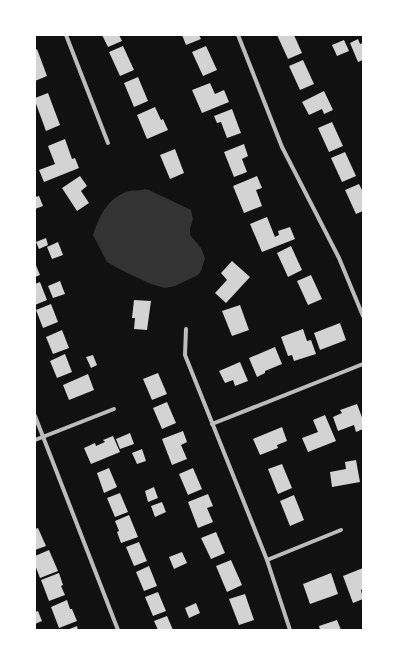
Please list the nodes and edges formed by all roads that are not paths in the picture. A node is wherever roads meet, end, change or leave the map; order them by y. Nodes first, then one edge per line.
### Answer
1 (66, 35) edge
2 (238, 35) edge
3 (108, 143) dead end
4 (363, 316) edge
5 (186, 329) dead end
6 (363, 364) edge
7 (114, 409) dead end
8 (35, 416) edge
9 (212, 424) junction
10 (43, 437) junction
11 (35, 440) edge
12 (341, 530) dead end
13 (267, 560) junction
14 (118, 630) edge
15 (290, 630) edge

1 - 3 street
2 - 4 street
5 - 9 street
6 - 9 street
7 - 10 street
8 - 10 street
9 - 13 street
10 - 11 street
10 - 14 street
12 - 13 street
13 - 15 street

